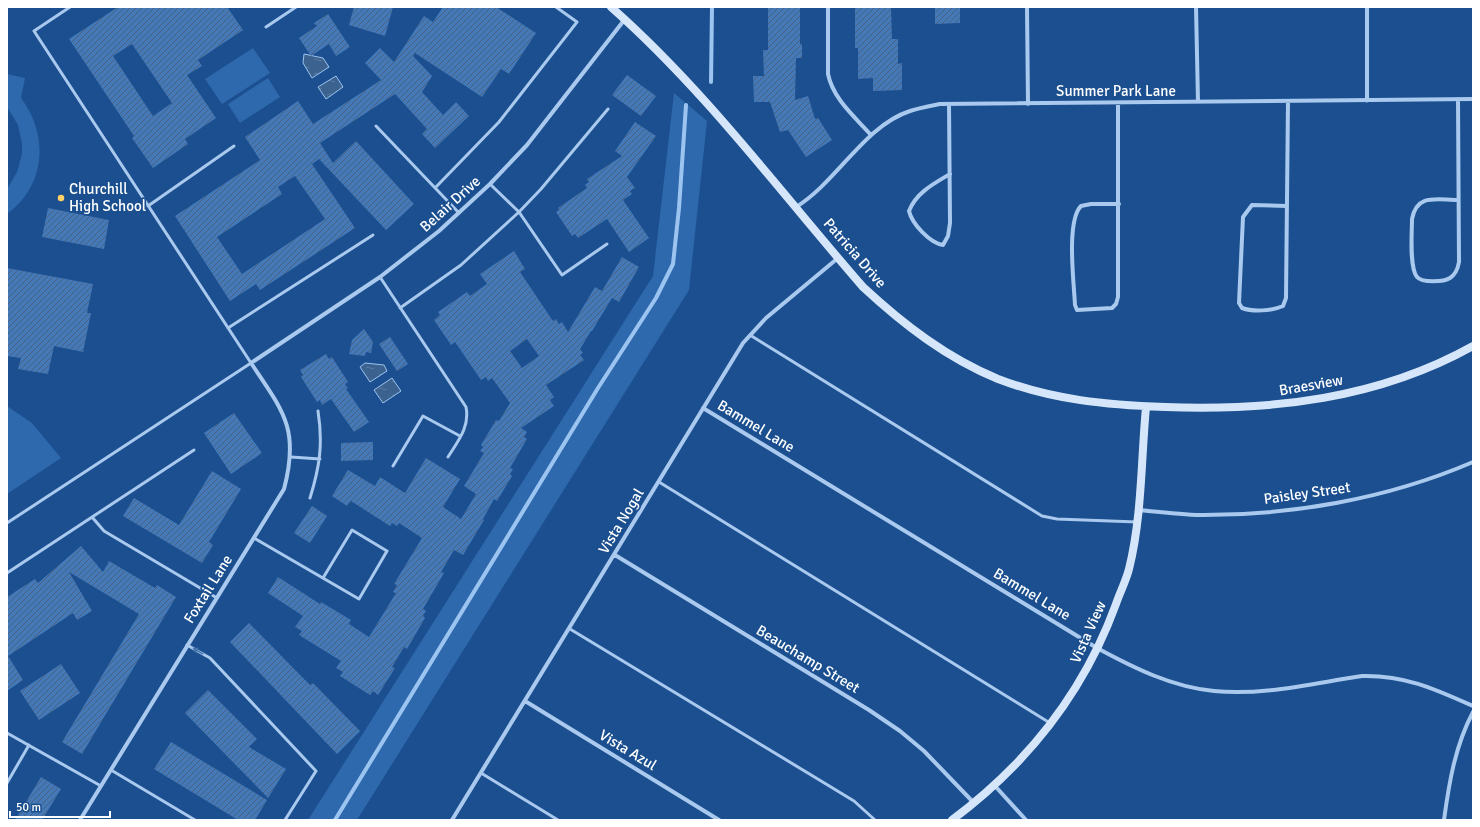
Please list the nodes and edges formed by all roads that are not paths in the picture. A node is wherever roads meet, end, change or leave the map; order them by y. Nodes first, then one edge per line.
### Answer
1 (70, 7) edge
2 (296, 7) edge
3 (556, 7) edge
4 (611, 7) edge
5 (828, 7) edge
6 (1026, 7) edge
7 (1196, 7) edge
8 (1367, 7) edge
9 (625, 19) junction
10 (266, 27) dead end
11 (1458, 99) junction
12 (1473, 99) edge
13 (1288, 101) junction
14 (1367, 101) junction
15 (1198, 102) junction
16 (1118, 103) junction
17 (948, 104) junction
18 (1028, 104) junction
19 (608, 109) dead end
20 (376, 126) dead end
21 (871, 135) junction
22 (234, 146) dead end
23 (950, 174) junction
24 (490, 184) junction
25 (435, 188) junction
26 (1458, 200) junction
27 (1119, 204) junction
28 (148, 206) junction
29 (1288, 206) junction
30 (796, 207) junction
31 (519, 212) junction
32 (459, 213) junction
33 (373, 235) dead end
34 (607, 244) dead end
35 (838, 258) junction
36 (380, 277) junction
37 (400, 308) junction
38 (228, 328) junction
39 (750, 335) junction
40 (1473, 346) edge
41 (251, 363) junction
42 (1146, 407) junction
43 (703, 408) junction
44 (318, 411) dead end
45 (460, 436) junction
46 (194, 450) dead end
47 (291, 457) junction
48 (448, 457) dead end
49 (320, 459) junction
50 (1473, 462) edge
51 (393, 466) dead end
52 (659, 482) junction
53 (310, 498) dead end
54 (1138, 510) junction
55 (92, 517) junction
56 (1137, 522) junction
57 (7, 523) edge
58 (254, 538) junction
59 (615, 555) junction
60 (7, 573) edge
61 (323, 578) junction
62 (216, 598) junction
63 (570, 629) junction
64 (187, 644) junction
65 (1098, 648) junction
66 (525, 701) junction
67 (1473, 706) edge
68 (1473, 712) edge
69 (1052, 724) junction
70 (7, 733) edge
71 (29, 745) junction
72 (111, 770) junction
73 (481, 773) junction
74 (7, 783) edge
75 (101, 786) junction
76 (995, 786) junction
77 (975, 803) junction
78 (80, 820) edge
79 (195, 820) edge
80 (285, 820) edge
81 (452, 820) edge
82 (558, 820) edge
83 (719, 820) edge
84 (875, 820) edge
85 (952, 820) edge
86 (1026, 820) edge
87 (1444, 820) edge

1 - 28 lane
2 - 10 lane
3 - 25 lane
4 - 9 street, Patricia Drive
5 - 21 street
6 - 18 street
7 - 15 street
8 - 14 street
9 - 24 street, Belair Drive
9 - 30 street, Patricia Drive
11 - 12 street, Summer Park Lane
11 - 14 street, Summer Park Lane
11 - 26 street
13 - 14 street, Summer Park Lane
13 - 15 street, Summer Park Lane
13 - 29 street
15 - 16 street, Summer Park Lane
16 - 18 street, Summer Park Lane
16 - 27 street
17 - 18 street, Summer Park Lane
17 - 21 street, Summer Park Lane
17 - 23 street
19 - 31 lane
20 - 25 lane
21 - 30 street, Summer Park Lane
22 - 28 lane
23 - 23 street
24 - 31 lane
24 - 32 street, Belair Drive
25 - 32 lane
26 - 26 street
27 - 27 street
28 - 38 lane
29 - 29 street
30 - 35 street, Patricia Drive
31 - 34 lane
31 - 37 lane
32 - 36 street, Belair Drive
33 - 38 lane
35 - 39 street, Vista Nogal
35 - 42 street, Patricia Drive
36 - 37 lane
36 - 41 street, Belair Drive
37 - 45 lane
38 - 41 lane
39 - 43 street, Vista Nogal
39 - 56 lane
40 - 42 street, Braesview
41 - 47 street, Foxtail Lane
41 - 57 lane
42 - 54 street, Vista View
43 - 52 street, Vista Nogal
43 - 65 street, Bammel Lane
44 - 49 lane
45 - 48 lane
45 - 51 lane
46 - 55 lane
47 - 49 lane
47 - 58 street, Foxtail Lane
49 - 53 lane
50 - 54 street, Paisley Street
52 - 59 street, Vista Nogal
52 - 69 lane
54 - 56 street, Vista View
55 - 60 lane
55 - 62 lane
56 - 65 street, Vista View
58 - 61 lane
58 - 62 street, Foxtail Lane
59 - 63 street, Vista Nogal
59 - 77 street, Beauchamp Street
61 - 61 lane
62 - 64 street, Foxtail Lane
63 - 66 street, Vista Nogal
63 - 84 lane
64 - 72 street, Foxtail Lane
80 -> 64 lane
65 - 67 street, Bammel Lane
65 - 69 street, Vista View
66 - 73 street, Vista Nogal
66 - 83 street, Vista Azul
68 - 87 street
69 - 76 street, Vista View
70 - 71 lane
71 - 74 lane
71 - 75 lane
72 - 75 street, Foxtail Lane
72 - 79 lane
73 - 81 street, Vista Nogal
73 - 82 lane
75 - 78 street, Foxtail Lane
76 - 77 street, Vista View
76 - 86 street
77 - 85 street, Vista View

